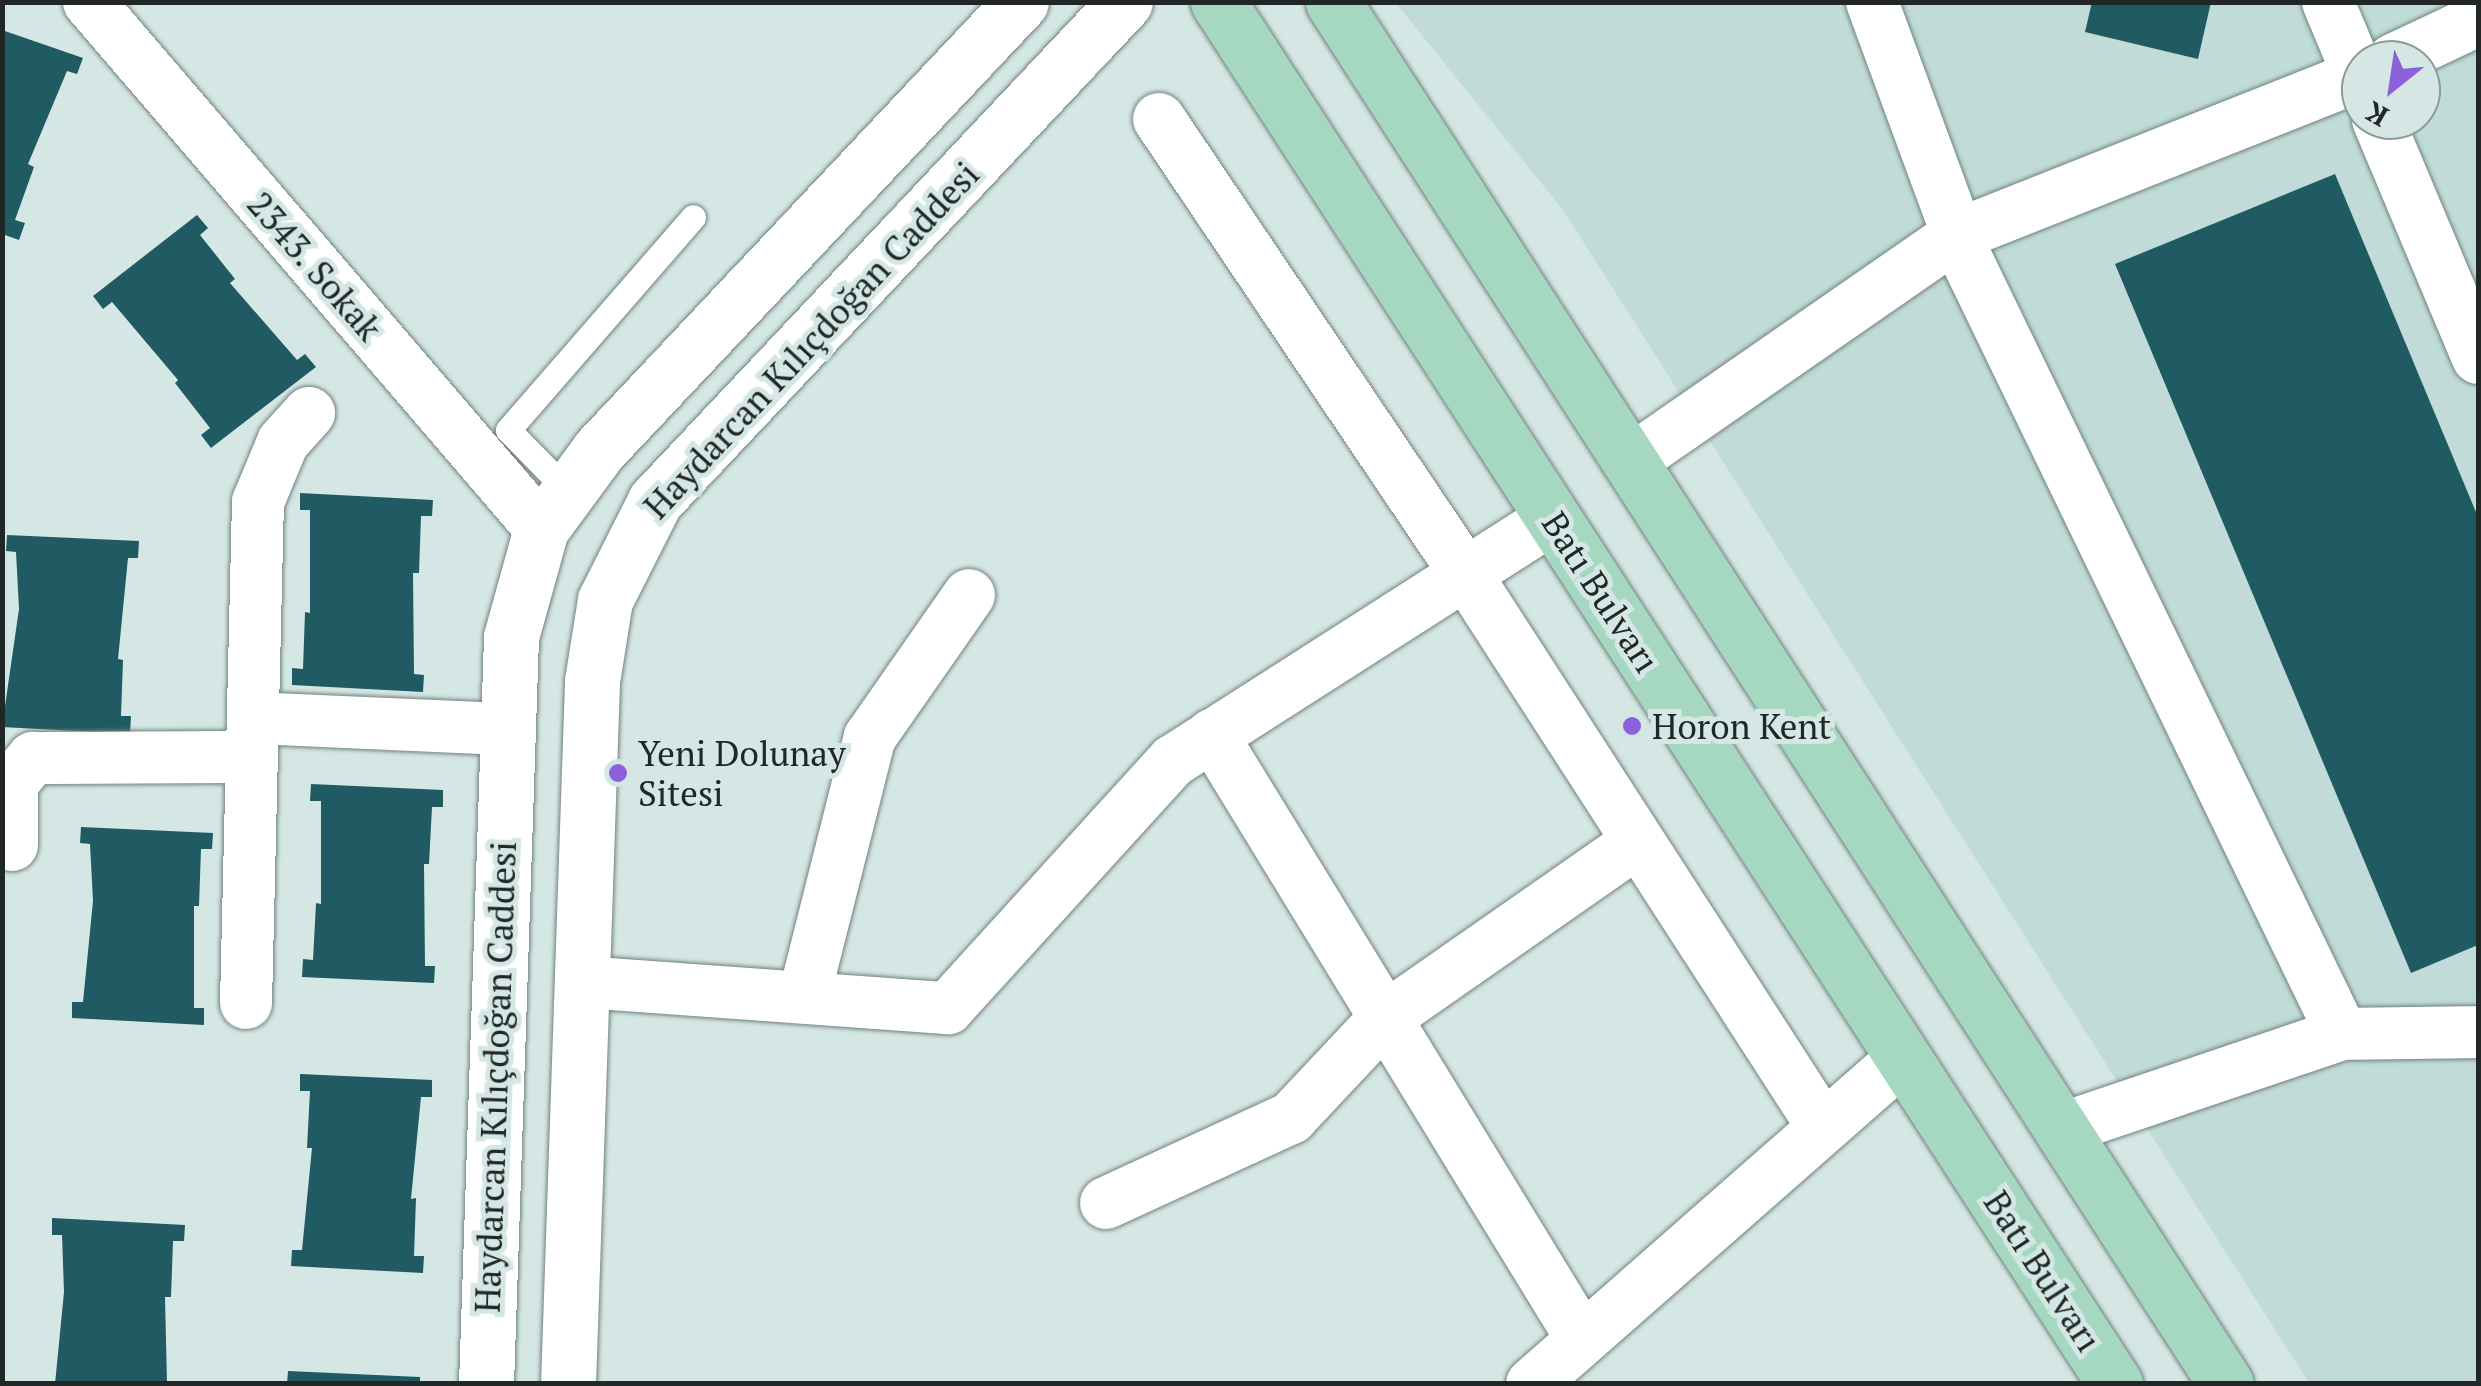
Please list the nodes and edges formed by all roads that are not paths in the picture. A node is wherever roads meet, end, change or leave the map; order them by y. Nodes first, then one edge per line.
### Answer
1 (90, 2) edge
2 (1021, 2) edge
3 (1125, 2) edge
4 (1218, 2) edge
5 (1333, 2) edge
6 (1872, 2) edge
7 (2328, 2) edge
8 (2478, 20) edge
9 (2348, 40) edge
10 (2441, 41) edge
11 (2341, 93) edge
12 (1159, 120) dead end
13 (2393, 140) edge
14 (693, 217) dead end
15 (1957, 235) junction
16 (2478, 358) edge
17 (309, 413) dead end
18 (1632, 460) junction
19 (554, 510) junction
20 (1553, 518) junction
21 (622, 556) junction
22 (1466, 573) junction
23 (968, 596) dead end
24 (506, 729) junction
25 (1212, 736) junction
26 (252, 738) junction
27 (1636, 843) junction
28 (12, 845) dead end
29 (582, 982) junction
30 (804, 997) junction
31 (246, 1003) dead end
32 (1385, 1018) junction
33 (2478, 1032) edge
34 (2342, 1034) junction
35 (1904, 1057) junction
36 (1824, 1127) junction
37 (2064, 1128) junction
38 (1106, 1204) dead end
39 (1582, 1340) junction
40 (486, 1384) edge
41 (568, 1384) edge
42 (1532, 1384) edge
43 (2114, 1384) edge
44 (2226, 1384) edge

1 - 19 street, 2343. Sokak
2 - 19 main road, Haydarcan Kılıçdoğan Caddesi
3 - 21 main road, Haydarcan Kılıçdoğan Caddesi
4 - 20 main road, Batı Bulvarı
5 - 18 main road
6 - 15 street
7 - 9 street
8 - 10 street
11 - 15 street
12 - 22 street
13 - 16 street
14 - 19 lane
15 - 18 street
15 - 34 street
17 - 26 street
18 - 37 main road
19 - 21 main road
19 - 24 main road, Haydarcan Kılıçdoğan Caddesi
20 - 22 street
20 - 35 main road, Batı Bulvarı
21 - 29 main road, Haydarcan Kılıçdoğan Caddesi
22 - 25 street
22 - 27 street
23 - 30 street
24 - 26 street
24 - 40 main road, Haydarcan Kılıçdoğan Caddesi
25 - 30 street
25 - 32 street
26 - 28 street
26 - 31 street
27 - 32 street
27 - 36 street
29 - 30 street
29 - 41 main road, Haydarcan Kılıçdoğan Caddesi
32 - 38 street
32 - 39 street
33 - 34 street
34 - 37 street
35 - 36 street
35 - 43 main road, Batı Bulvarı
36 - 39 street
37 - 44 main road
39 - 42 street

